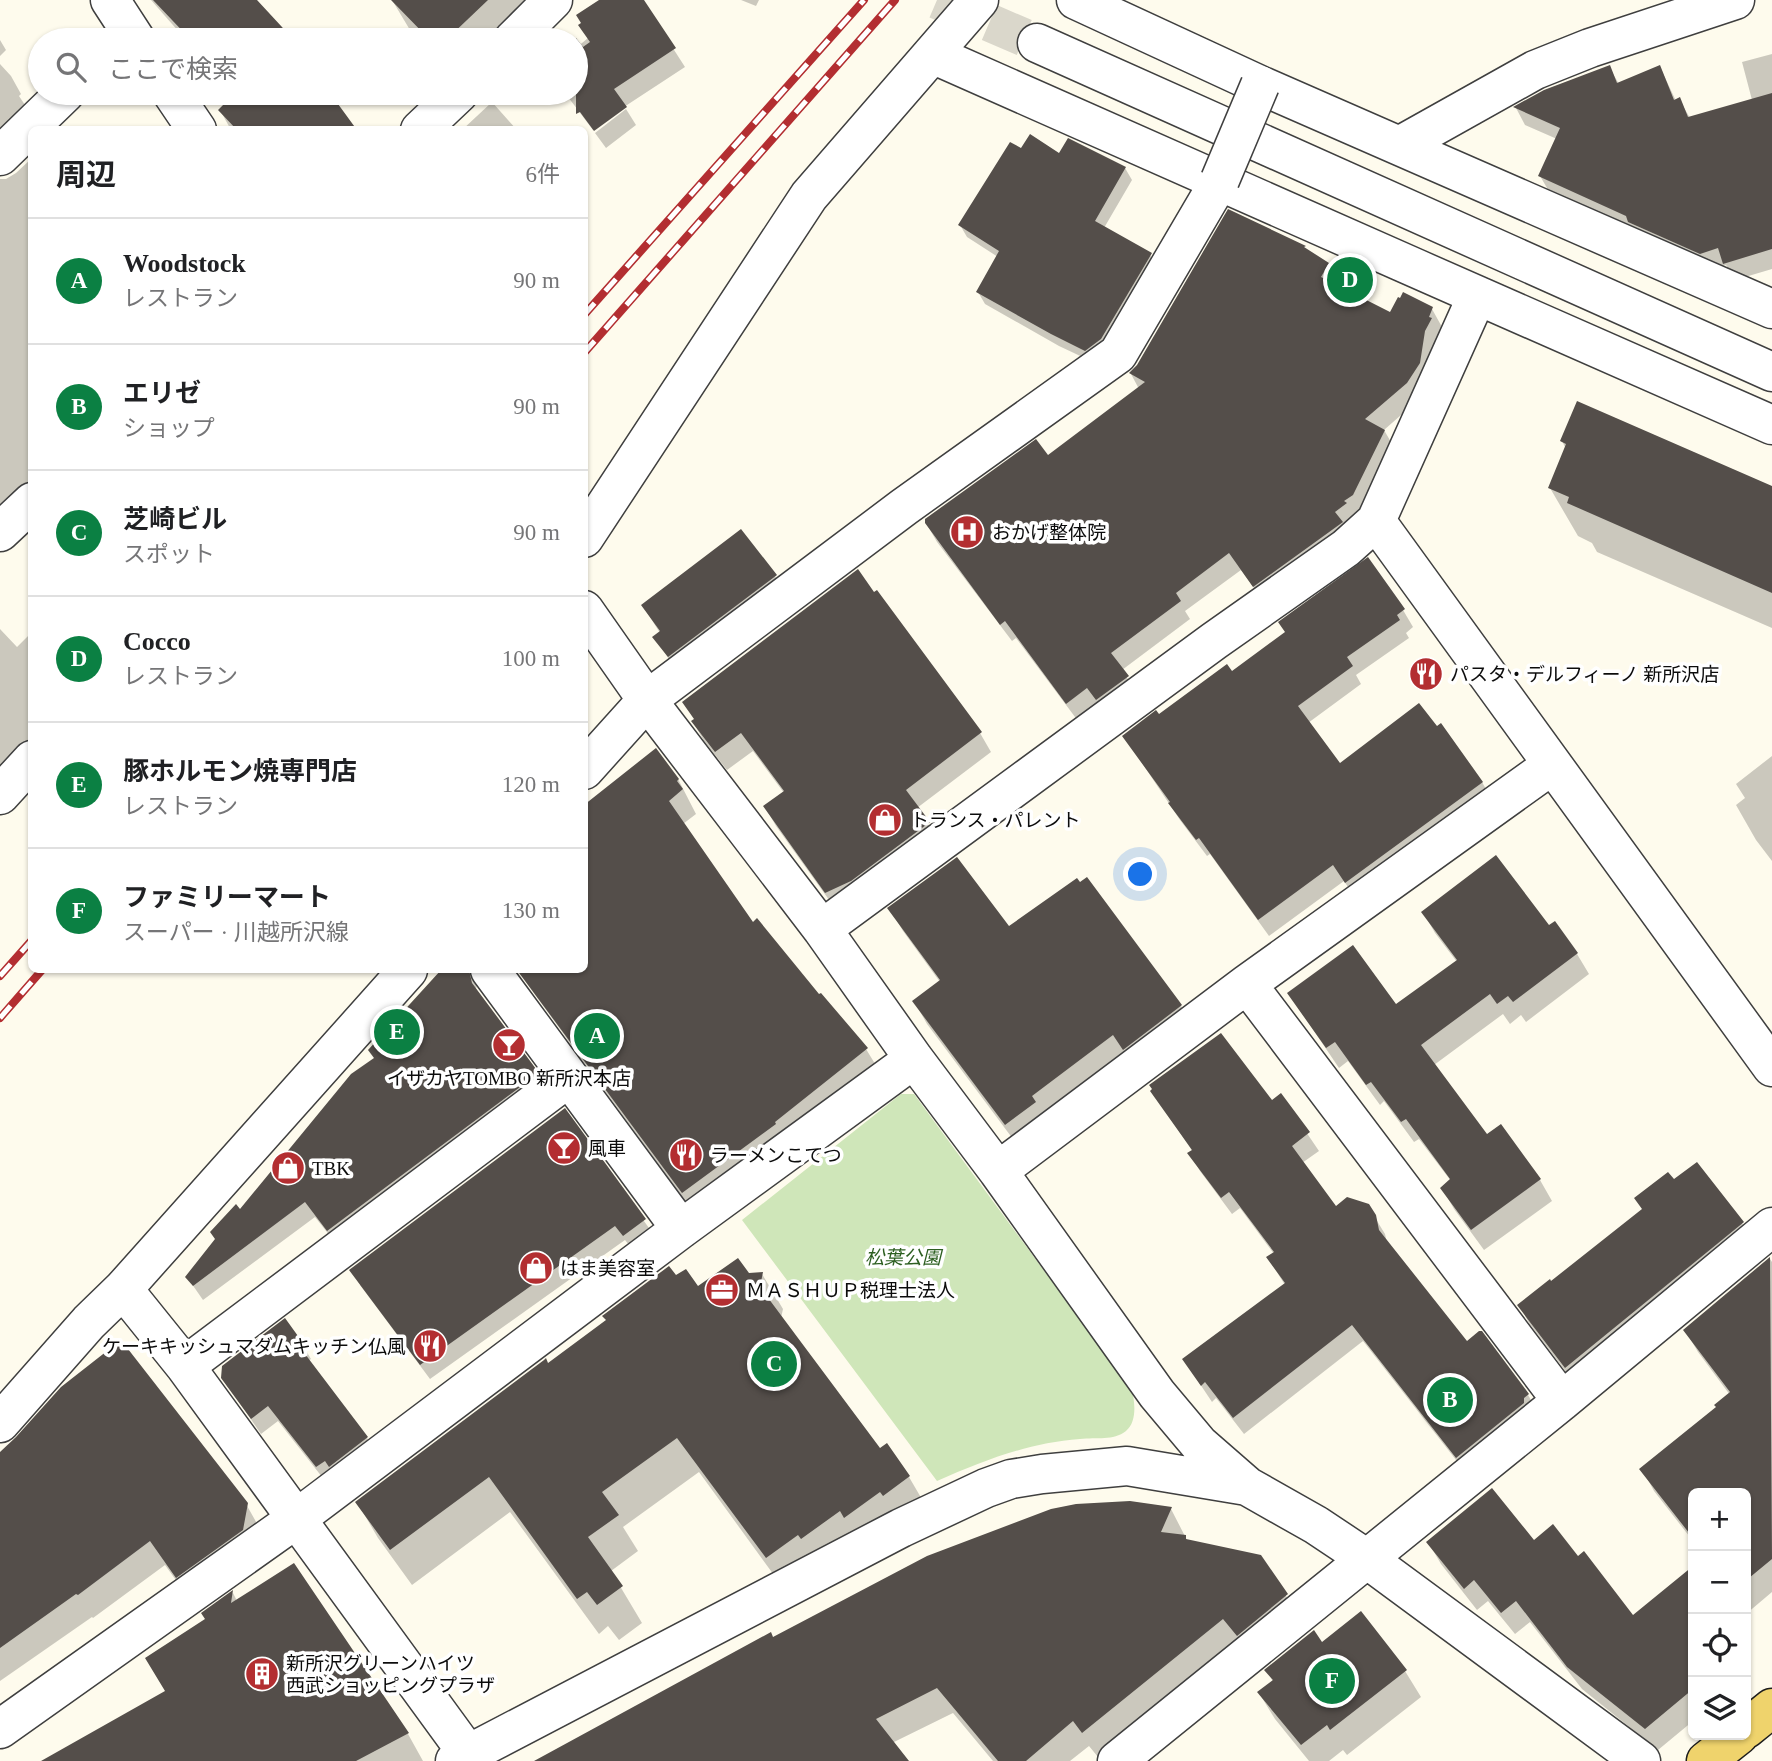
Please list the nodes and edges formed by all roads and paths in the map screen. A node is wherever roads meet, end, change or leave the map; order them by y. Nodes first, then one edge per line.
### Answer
1 (553, 0) edge
2 (979, 0) edge
3 (1076, 0) edge
4 (1735, 0) edge
5 (525, 28) edge
6 (1037, 43) tunnel mouth
7 (932, 54) junction
8 (1260, 85) junction
9 (53, 105) edge
10 (180, 105) edge
11 (446, 105) edge
12 (31, 126) edge
13 (194, 126) edge
14 (424, 126) edge
15 (28, 129) edge
16 (1401, 145) junction
17 (0, 156) edge
18 (1220, 180) junction
19 (1477, 296) junction
20 (1772, 309) edge
21 (1772, 372) edge
22 (1772, 425) edge
23 (28, 506) edge
24 (1376, 521) junction
25 (0, 532) edge
26 (588, 532) edge
27 (588, 616) edge
28 (647, 699) junction
29 (28, 764) edge
30 (588, 765) edge
31 (1552, 765) junction
32 (0, 794) edge
33 (822, 929) junction
34 (405, 973) edge
35 (492, 973) edge
36 (1247, 984) junction
37 (914, 1059) junction
38 (1772, 1067) edge
39 (568, 1078) junction
40 (998, 1171) junction
41 (1772, 1227) edge
42 (681, 1229) junction
43 (123, 1289) junction
44 (185, 1366) junction
45 (1562, 1401) junction
46 (0, 1423) edge
47 (1247, 1486) junction
48 (296, 1519) junction
49 (1367, 1559) junction
50 (1772, 1708) edge
51 (1751, 1725) edge
52 (0, 1729) edge
53 (1733, 1740) edge
54 (467, 1759) edge
55 (1117, 1761) edge
56 (1641, 1761) edge
57 (1706, 1761) edge

1 - 5 street
2 - 7 street
3 - 8 street
4 - 16 street
6 - 21 street
7 - 18 street
7 - 26 street
8 - 16 street
8 - 18 street, bridge
9 - 12 street
10 - 13 street
11 - 14 street
15 - 17 street
16 - 20 street
18 - 19 street
18 - 28 street
19 - 22 street
19 - 24 street
23 - 25 street
24 - 31 street
24 - 33 street
27 - 28 street
28 - 30 street
28 - 33 street
29 - 32 street
31 - 36 street
31 - 38 street
33 - 37 street
34 - 43 street
35 - 39 street
36 - 40 street
36 - 45 street
37 - 40 street
37 - 42 street
39 - 42 street
39 - 44 street
40 - 47 street
41 - 45 street
42 - 48 street
43 - 44 street
43 - 46 street
44 - 48 street
45 - 49 street
47 - 49 street
47 - 54 street
48 - 52 street
48 - 54 street
49 - 55 street
49 - 56 street
50 - 51 main road
53 - 57 main road

